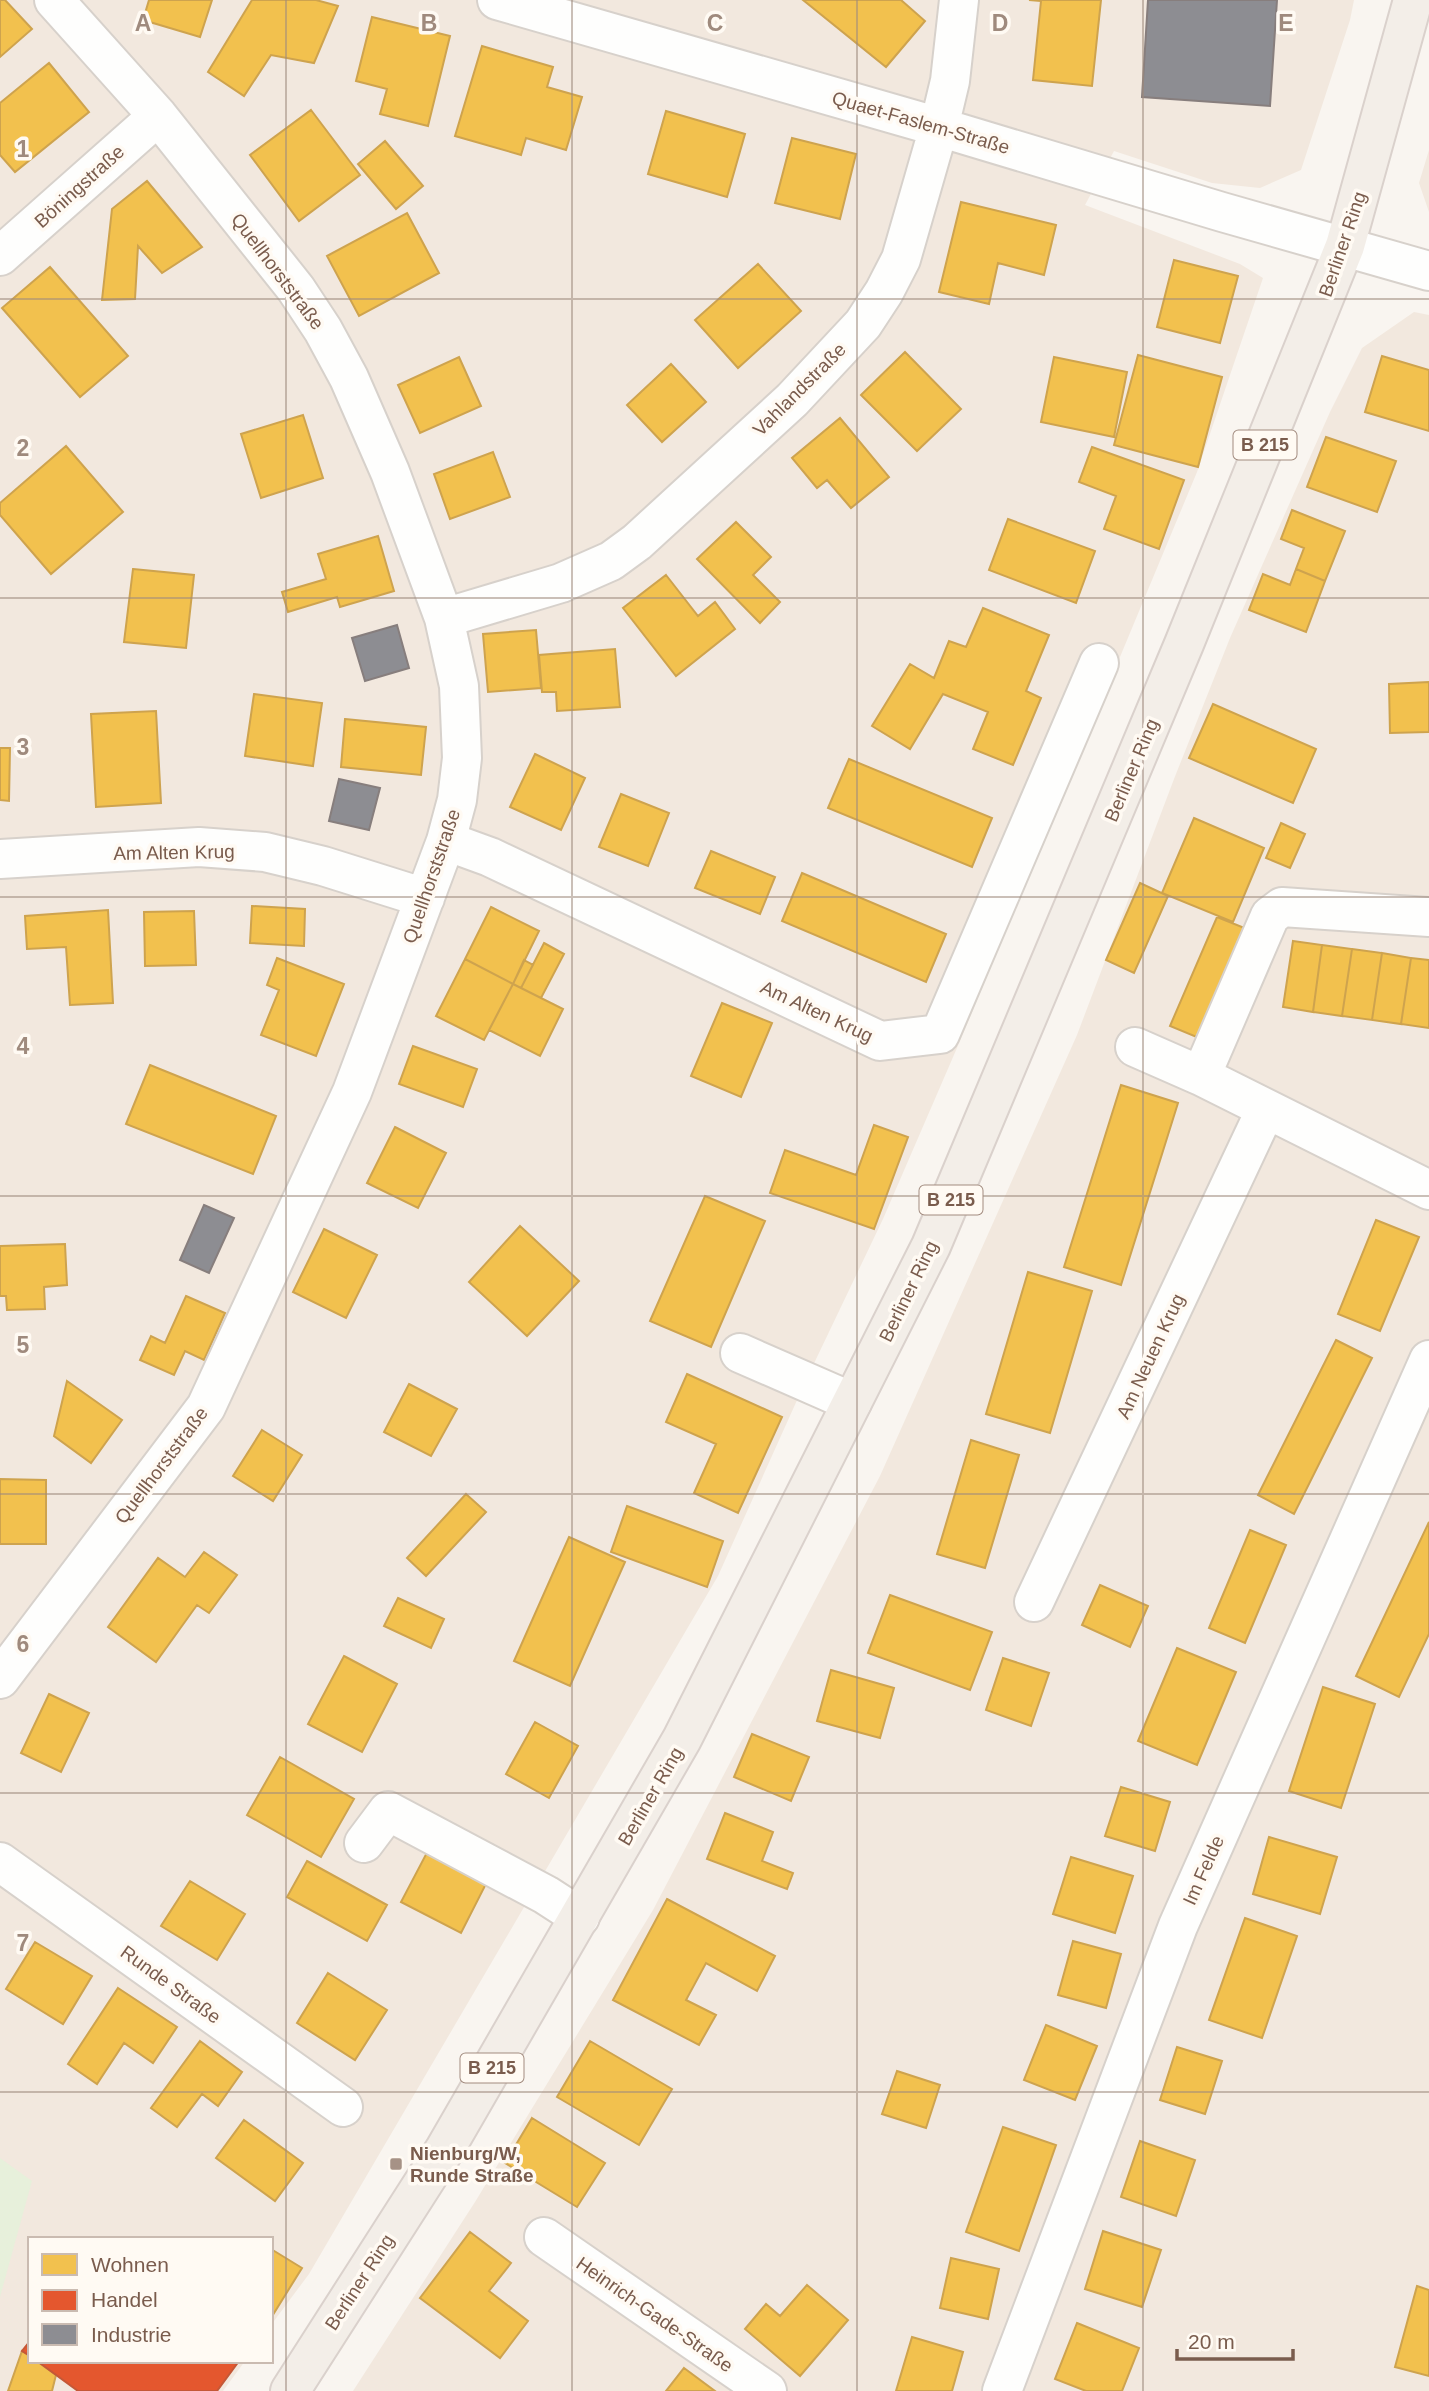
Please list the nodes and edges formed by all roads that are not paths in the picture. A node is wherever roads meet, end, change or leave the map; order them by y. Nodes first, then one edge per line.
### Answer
1 (54, 0) edge
2 (497, 0) edge
3 (959, 0) edge
4 (1413, 0) edge
5 (158, 116) junction
6 (939, 127) junction
7 (1345, 246) junction
8 (0, 256) edge
9 (1429, 271) edge
10 (444, 618) junction
11 (1099, 663) dead end
12 (446, 841) junction
13 (0, 859) edge
14 (425, 898) junction
15 (1429, 917) edge
16 (1135, 1046) dead end
17 (1200, 1076) junction
18 (1266, 1109) junction
19 (1429, 1190) edge
20 (740, 1353) dead end
21 (1429, 1360) edge
22 (852, 1402) junction
23 (1419, 1406) edge
24 (1034, 1602) dead end
25 (0, 1679) edge
26 (364, 1843) dead end
27 (0, 1862) edge
28 (580, 1917) junction
29 (343, 2107) dead end
30 (544, 2237) dead end
31 (290, 2391) edge
32 (766, 2391) edge
33 (1002, 2391) edge

1 - 5 street, Quellhorststraße
2 - 6 street, Quaet-Faslem-Straße
3 - 6 street, Vahlandstraße
4 - 7 main road, Berliner Ring / B 215
5 - 8 street, Böningstraße
5 - 10 street, Quellhorststraße
6 - 7 street, Quaet-Faslem-Straße
6 - 10 street, Vahlandstraße
7 - 9 street, Quaet-Faslem-Straße
7 - 22 main road, Berliner Ring / B 215
10 - 12 street, Quellhorststraße
11 - 12 street, Am Alten Krug
12 - 14 street, Quellhorststraße
13 - 14 street, Am Alten Krug
14 - 25 street, Quellhorststraße
15 - 17 street
16 - 17 street
17 - 18 street
18 - 19 street
18 - 24 street, Am Neuen Krug
20 - 22 street
21 - 23 street, Im Felde
22 - 28 main road, Berliner Ring / B 215
23 - 33 street, Im Felde
26 - 28 street
27 - 29 street, Runde Straße
28 - 31 main road, Berliner Ring / B 215
30 - 32 street, Heinrich-Gade-Straße

